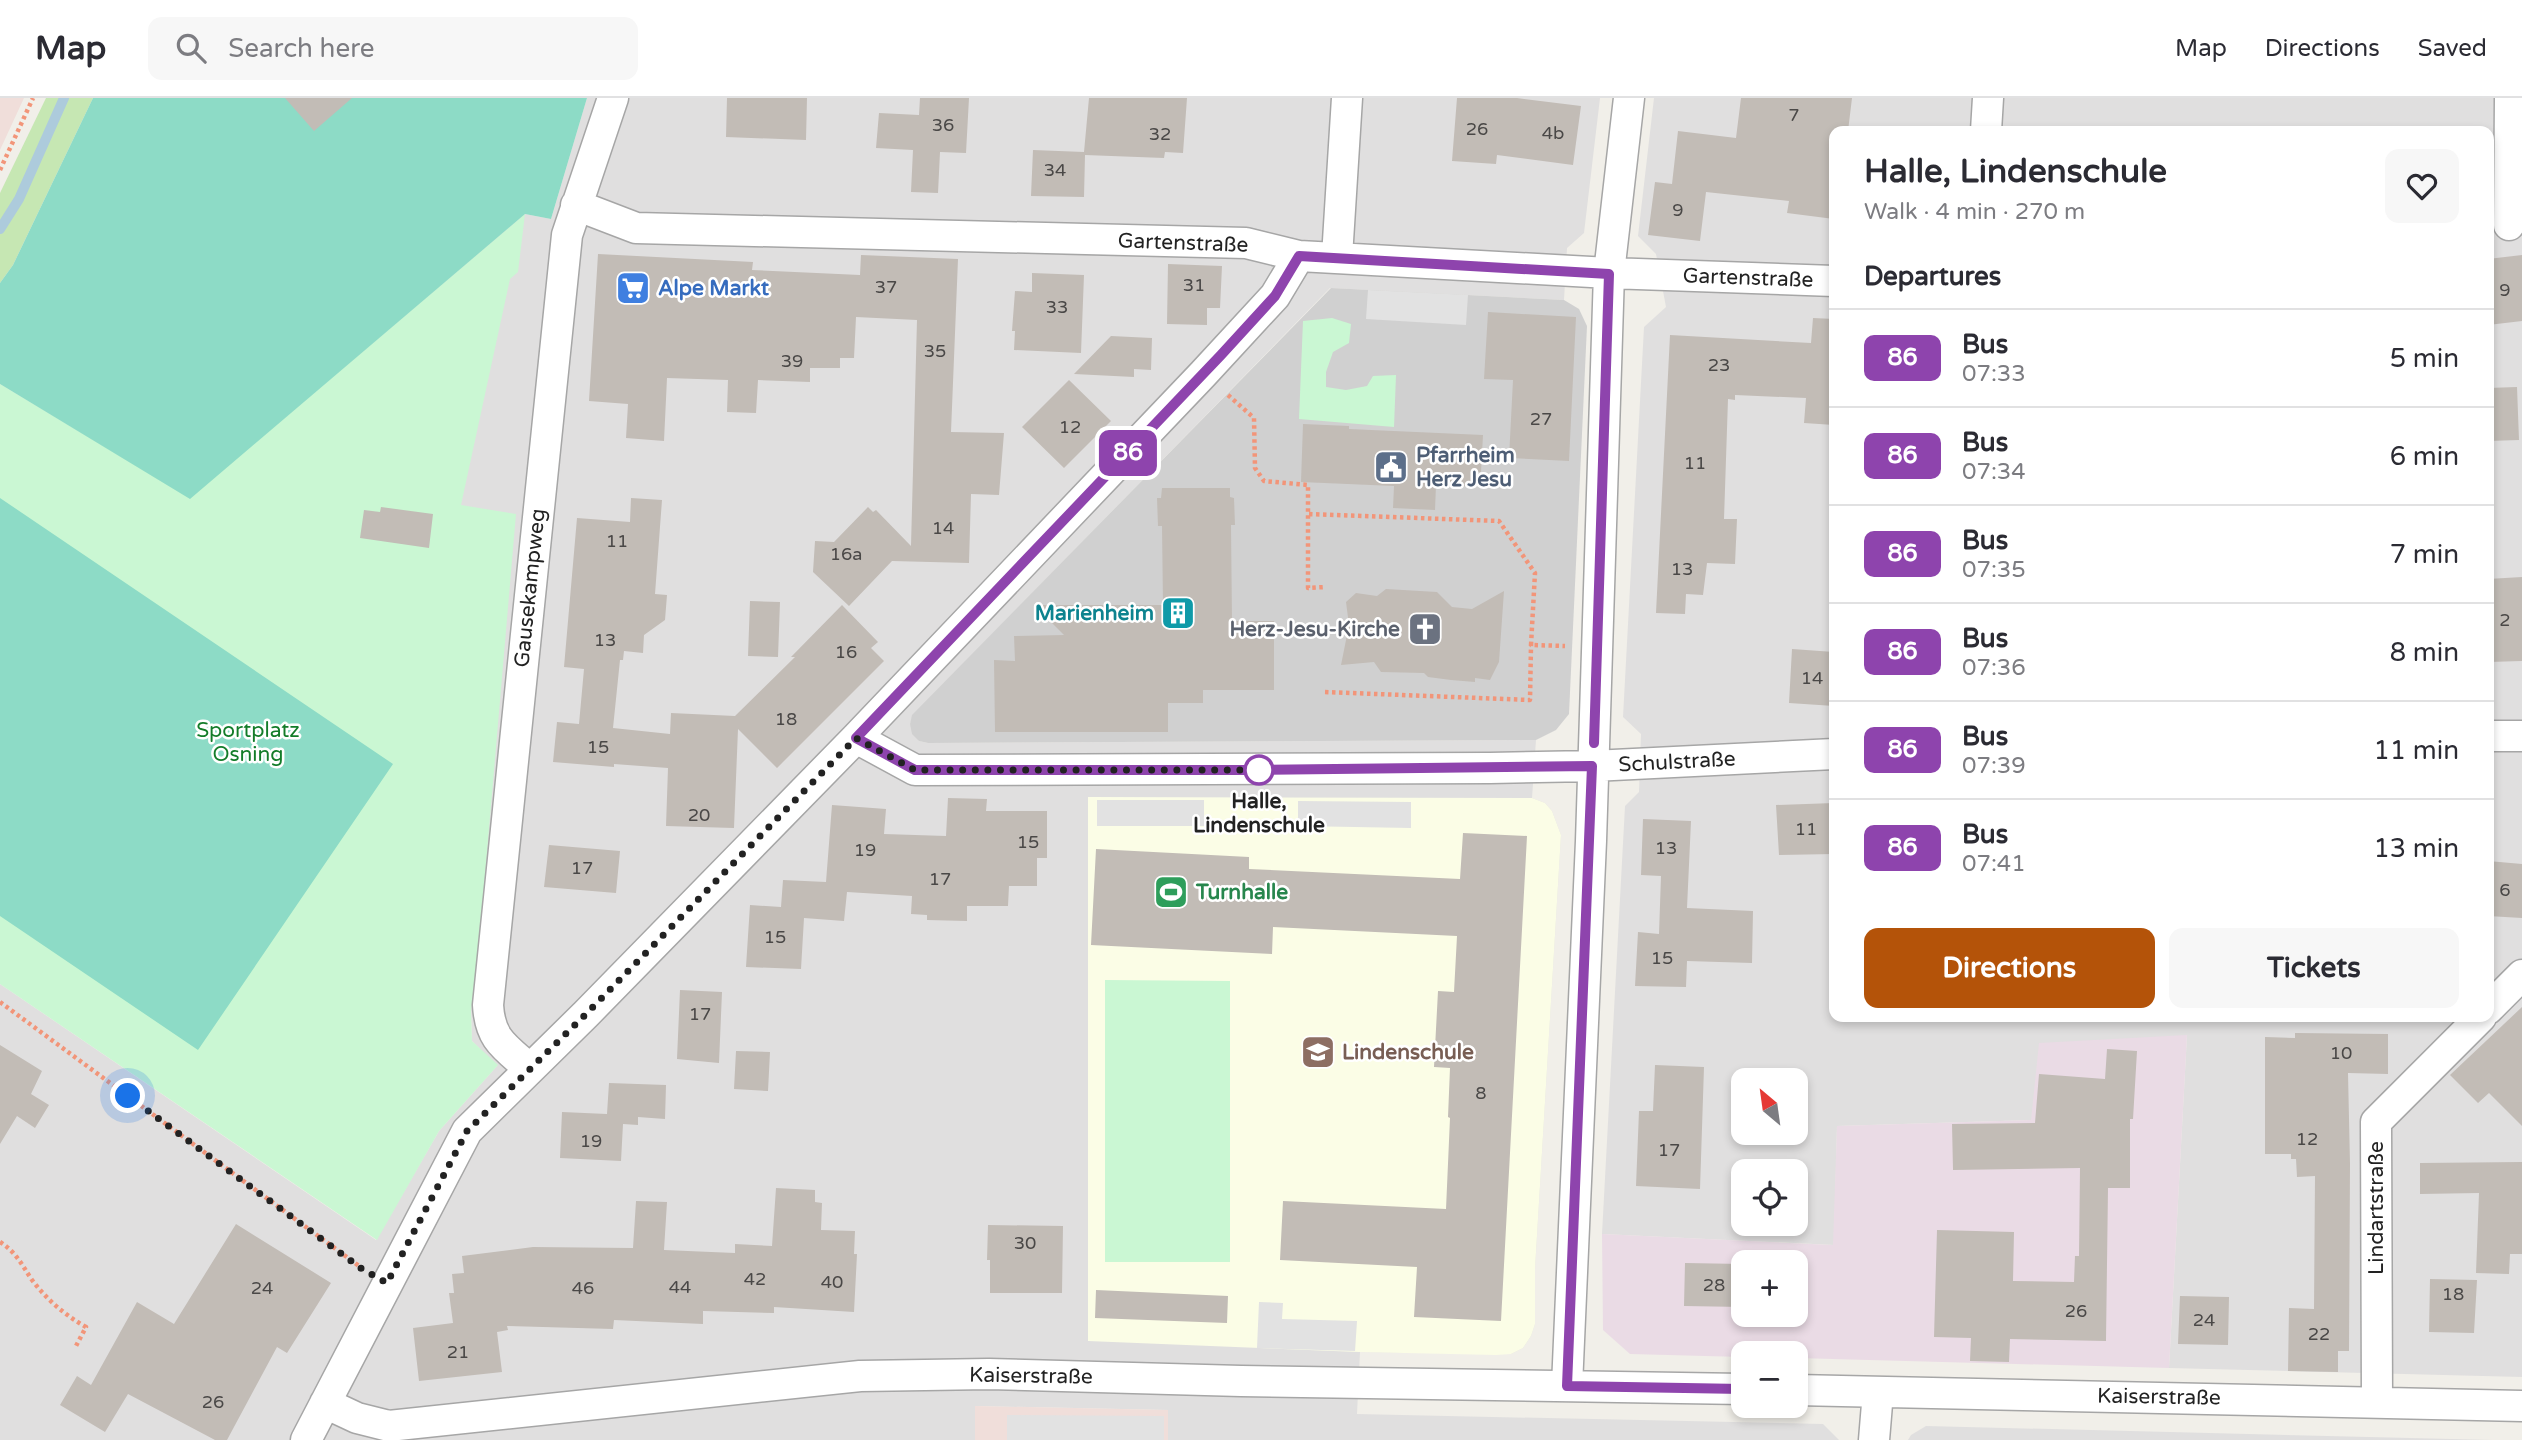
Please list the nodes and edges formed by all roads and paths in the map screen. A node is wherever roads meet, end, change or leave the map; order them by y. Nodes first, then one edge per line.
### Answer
1 (33, 98) edge
2 (613, 98) edge
3 (1347, 98) edge
4 (1629, 98) edge
5 (1988, 98) edge
6 (2510, 98) edge
7 (1986, 126) edge
8 (0, 170) edge
9 (576, 205) junction
10 (2507, 225) edge
11 (1299, 256) junction
12 (1337, 257) junction
13 (1609, 274) junction
14 (1829, 281) edge
15 (1203, 374) junction
16 (1309, 514) junction
17 (1325, 587) dead end
18 (1531, 645) junction
19 (1597, 648) junction
20 (1325, 692) dead end
21 (2494, 736) edge
22 (2522, 736) edge
23 (856, 738) junction
24 (1829, 754) edge
25 (1592, 766) junction
26 (2522, 975) edge
27 (0, 1002) edge
28 (2494, 1003) edge
29 (2476, 1022) edge
30 (530, 1069) junction
31 (0, 1242) edge
32 (387, 1283) junction
33 (76, 1346) dead end
34 (1567, 1386) junction
35 (1731, 1389) edge
36 (1808, 1390) edge
37 (1878, 1392) junction
38 (2377, 1401) junction
39 (325, 1403) junction
40 (2522, 1406) edge
41 (306, 1440) edge
42 (1874, 1440) edge

1 - 8 path
2 - 9 street, Gausekampweg
3 - 12 street
4 - 13 street
5 - 7 street
6 - 10 street
9 - 11 street, Gartenstraße
9 - 30 street, Gausekampweg
11 - 12 street, Gartenstraße
11 - 15 street
12 - 13 street, Gartenstraße
13 - 14 street, Gartenstraße
13 - 19 street
15 - 16 path
15 - 23 street
16 - 17 path
16 - 18 path
18 - 19 path
18 - 20 path
19 - 25 street
21 - 22 street
23 - 25 street, Schulstraße
23 - 30 street
24 - 25 street, Schulstraße
25 - 34 street
26 - 28 street
27 - 32 path
29 - 38 street, Lindartstraße
30 - 32 street
31 - 33 path
32 - 39 street
34 - 35 street, Kaiserstraße
34 - 39 street, Kaiserstraße
36 - 37 street, Kaiserstraße
37 - 38 street, Kaiserstraße
37 - 42 street
38 - 40 street, Kaiserstraße
39 - 41 street

